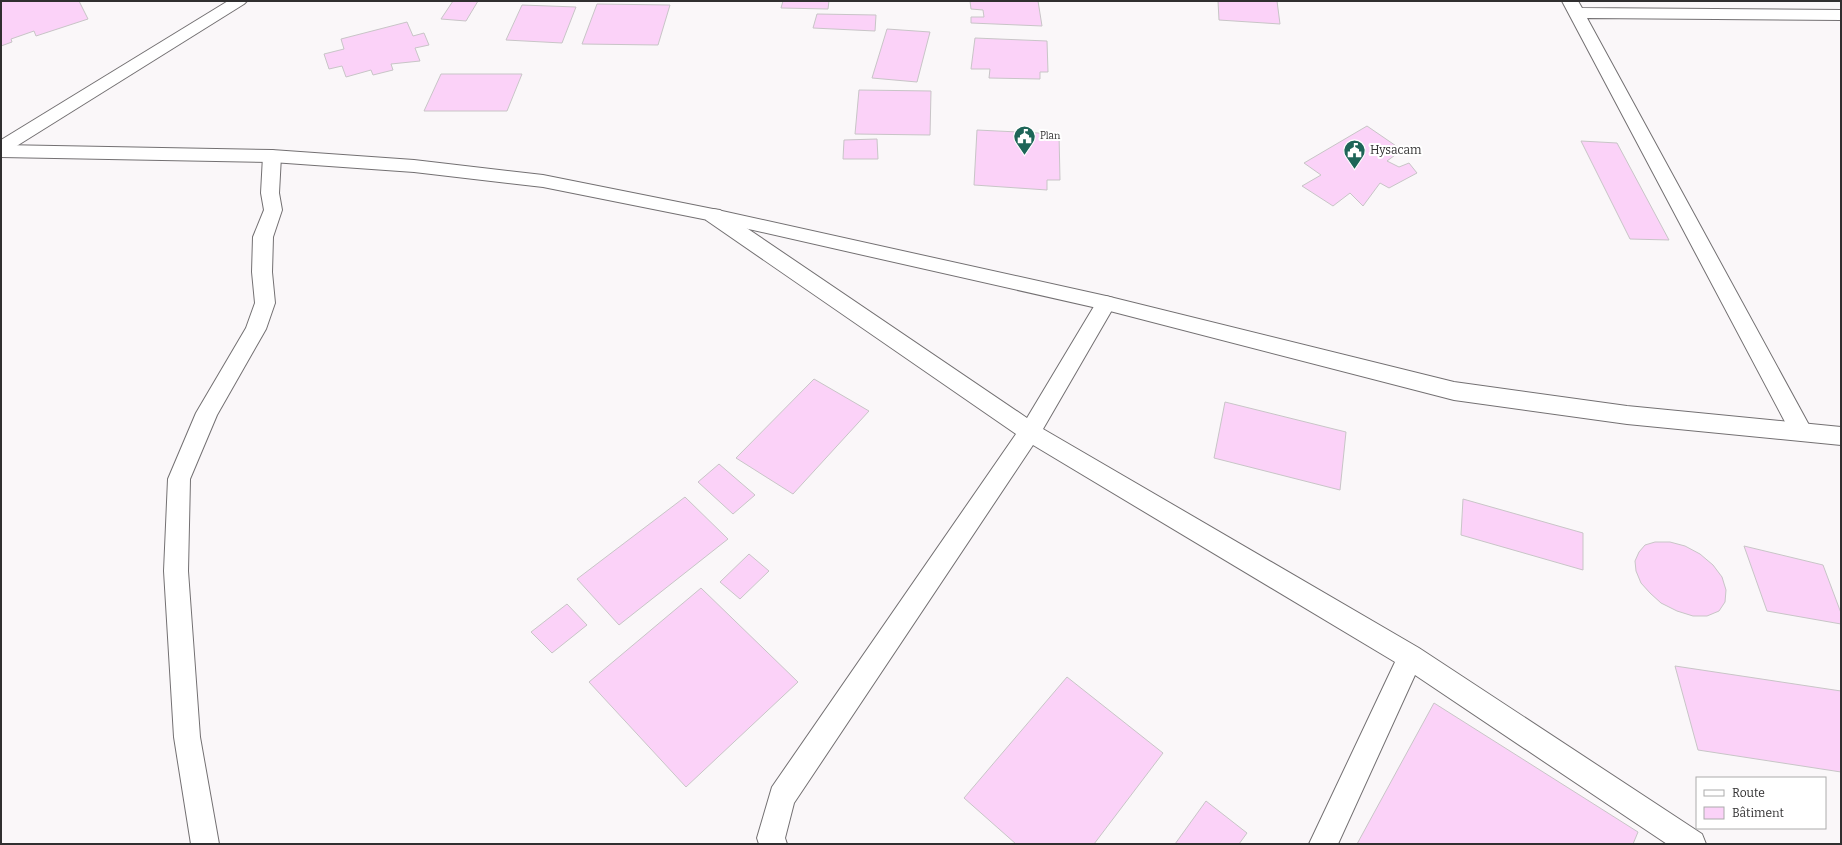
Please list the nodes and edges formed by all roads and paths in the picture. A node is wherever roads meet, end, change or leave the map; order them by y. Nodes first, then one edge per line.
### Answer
1 (239, 1) edge
2 (1574, 7) edge
3 (1841, 15) edge
4 (1, 150) edge
5 (272, 156) junction
6 (713, 215) junction
7 (1106, 303) junction
8 (1801, 431) junction
9 (1030, 432) junction
10 (1841, 436) edge
11 (1410, 657) junction
12 (205, 844) edge
13 (773, 844) edge
14 (1323, 844) edge
15 (1692, 844) edge

1 - 4 street
2 - 3 street
2 - 8 street
4 - 5 street
5 - 6 street
5 - 12 street
6 - 7 street
6 - 9 street
7 - 8 street
7 - 9 street
8 - 10 street
9 - 11 street
9 - 13 street
11 - 14 street
11 - 15 street

